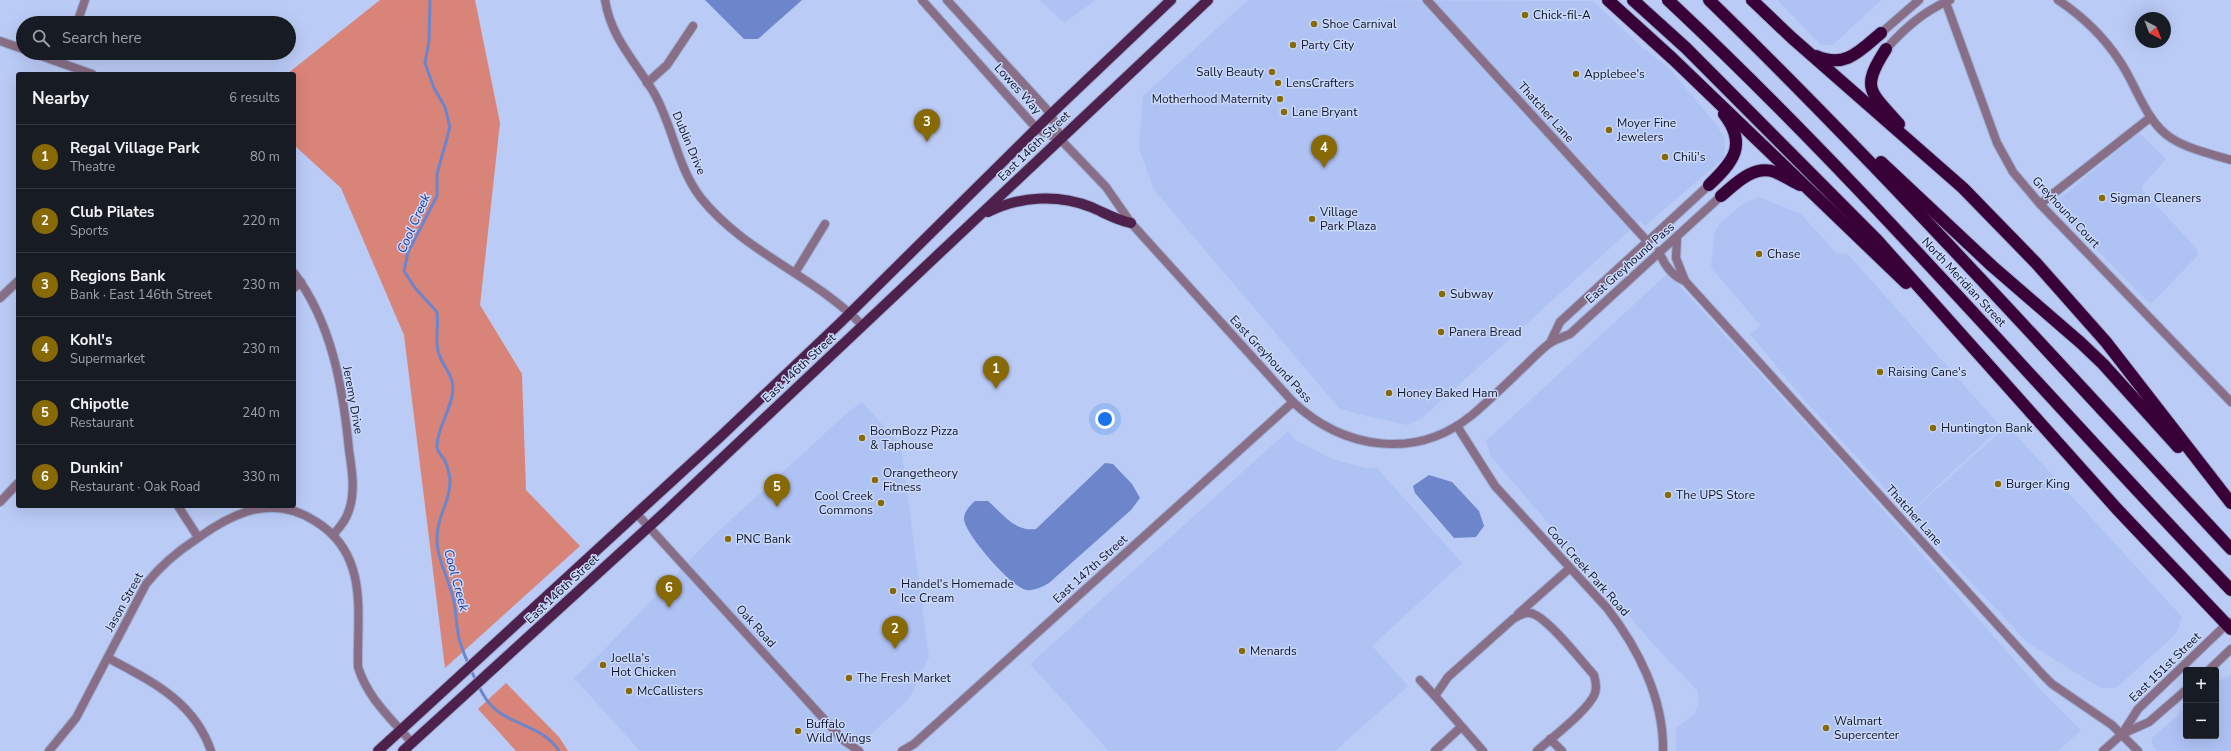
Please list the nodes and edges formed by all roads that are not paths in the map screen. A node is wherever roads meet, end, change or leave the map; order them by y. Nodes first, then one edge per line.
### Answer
1 (85, 0) edge
2 (605, 0) edge
3 (922, 0) edge
4 (947, 0) edge
5 (1171, 0) edge
6 (1208, 0) edge
7 (1427, 0) edge
8 (1608, 0) edge
9 (1633, 0) edge
10 (1668, 0) edge
11 (1709, 0) edge
12 (1752, 0) edge
13 (1919, 0) edge
14 (2058, 0) edge
15 (1947, 1) edge
16 (79, 16) edge
17 (694, 26) dead end
18 (1881, 33) joint
19 (1792, 38) junction
20 (0, 41) edge
21 (16, 47) edge
22 (1886, 49) joint
23 (1673, 59) junction
24 (53, 60) edge
25 (63, 60) edge
26 (62, 63) junction
27 (1780, 69) junction
28 (87, 72) edge
29 (648, 84) junction
30 (1051, 114) junction
31 (2151, 117) junction
32 (1037, 129) junction
33 (1061, 140) junction
34 (2231, 160) edge
35 (1936, 165) junction
36 (1709, 185) joint
37 (1811, 190) junction
38 (1721, 196) joint
39 (2040, 204) junction
40 (981, 216) junction
41 (1131, 223) junction
42 (825, 224) dead end
43 (1677, 237) junction
44 (1647, 241) junction
45 (1659, 251) junction
46 (795, 273) junction
47 (296, 276) edge
48 (1685, 281) junction
49 (301, 282) junction
50 (16, 283) edge
51 (296, 286) edge
52 (0, 298) edge
53 (850, 313) junction
54 (863, 326) junction
55 (1550, 342) junction
56 (1969, 345) junction
57 (1293, 402) junction
58 (2231, 402) edge
59 (1457, 426) junction
60 (16, 485) edge
61 (2222, 492) junction
62 (0, 502) edge
63 (2231, 504) edge
64 (179, 508) edge
65 (637, 514) junction
66 (649, 526) junction
67 (333, 535) junction
68 (198, 537) junction
69 (2231, 549) edge
70 (1570, 568) junction
71 (2230, 589) edge
72 (1513, 619) junction
73 (2230, 625) edge
74 (2231, 649) edge
75 (108, 658) junction
76 (2212, 667) edge
77 (1420, 680) dead end
78 (2183, 693) edge
79 (1435, 696) junction
80 (1461, 727) junction
81 (401, 730) junction
82 (2122, 734) junction
83 (1550, 739) junction
84 (412, 743) junction
85 (48, 751) edge
86 (211, 751) edge
87 (378, 751) edge
88 (403, 751) edge
89 (859, 751) edge
90 (902, 751) edge
91 (1435, 751) edge
92 (1483, 751) edge
93 (1537, 751) edge
94 (1562, 751) edge
95 (1663, 751) edge
96 (2103, 751) edge
97 (2138, 751) edge

1 - 16 street
2 - 29 street, Dublin Drive
3 - 32 street, Lowes Way
4 - 30 street, Lowes Way
5 - 30 main road, East 146th Street
6 - 33 main road, East 146th Street
7 - 44 street, Thatcher Lane
8 - 23 highway
9 - 56 highway
10 - 71 highway, North Meridian Street
11 - 27 highway, North Meridian Street
12 - 19 highway
13 - 18 street
14 - 31 street
15 - 22 street
15 - 39 street, Greyhound Court
17 - 29 street
18 - 19 highway
19 - 35 highway
20 - 21 street
22 - 35 highway
23 - 36 highway
23 - 37 highway
24 - 26 street
25 - 26 street
26 - 28 street
27 - 61 highway
27 - 69 highway, North Meridian Street
29 - 46 street, Dublin Drive
30 - 32 main road, East 146th Street
30 - 33 street, Lowes Way
31 - 34 street
31 - 39 street
32 - 33 street, Lowes Way
32 - 53 main road, East 146th Street
33 - 40 main road, East 146th Street
33 - 41 street, East Greyhound Pass
35 - 61 highway
36 - 44 street, East Greyhound Pass
37 - 38 highway
37 - 56 highway
38 - 43 street, East Greyhound Pass
39 - 58 street, Greyhound Court
40 - 41 main road
40 - 54 main road, East 146th Street
41 - 57 street, East Greyhound Pass
42 - 46 street
43 - 45 street, East Greyhound Pass
43 - 48 street, Thatcher Lane
44 - 55 street, East Greyhound Pass
45 - 48 street, Thatcher Lane
45 - 55 street, East Greyhound Pass
46 - 53 street, Dublin Drive
47 - 49 street, Jeremy Drive
48 - 82 street, Thatcher Lane
49 - 51 street
49 - 67 street, Jeremy Drive
50 - 52 street
53 - 54 street, Dublin Drive
53 - 65 main road, East 146th Street
54 - 66 main road, East 146th Street
55 - 59 street, East Greyhound Pass
56 - 73 highway
57 - 59 street, East Greyhound Pass
57 - 90 street, East 147th Street
59 - 70 street, Cool Creek Park Road
60 - 62 street
61 - 63 highway
64 - 68 street
65 - 66 street, Oak Road
65 - 81 main road, East 146th Street
66 - 84 main road, East 146th Street
66 - 89 street, Oak Road
67 - 68 street, Jason Street
67 - 81 street, Jason Street
68 - 75 street, Jason Street
70 - 72 street
70 - 95 street, Cool Creek Park Road
72 - 79 street
72 - 83 street
73 - 82 street, East 151st Street
74 - 76 street
75 - 85 street, Jason Street
75 - 86 street
77 - 79 street
78 - 82 street, East 151st Street
79 - 80 street
80 - 91 street
80 - 92 street
81 - 84 street, Jason Street
81 - 87 main road, East 146th Street
82 - 96 street, East 151st Street
82 - 97 street, Thatcher Lane
83 - 93 street
83 - 94 street
84 - 88 main road, East 146th Street

